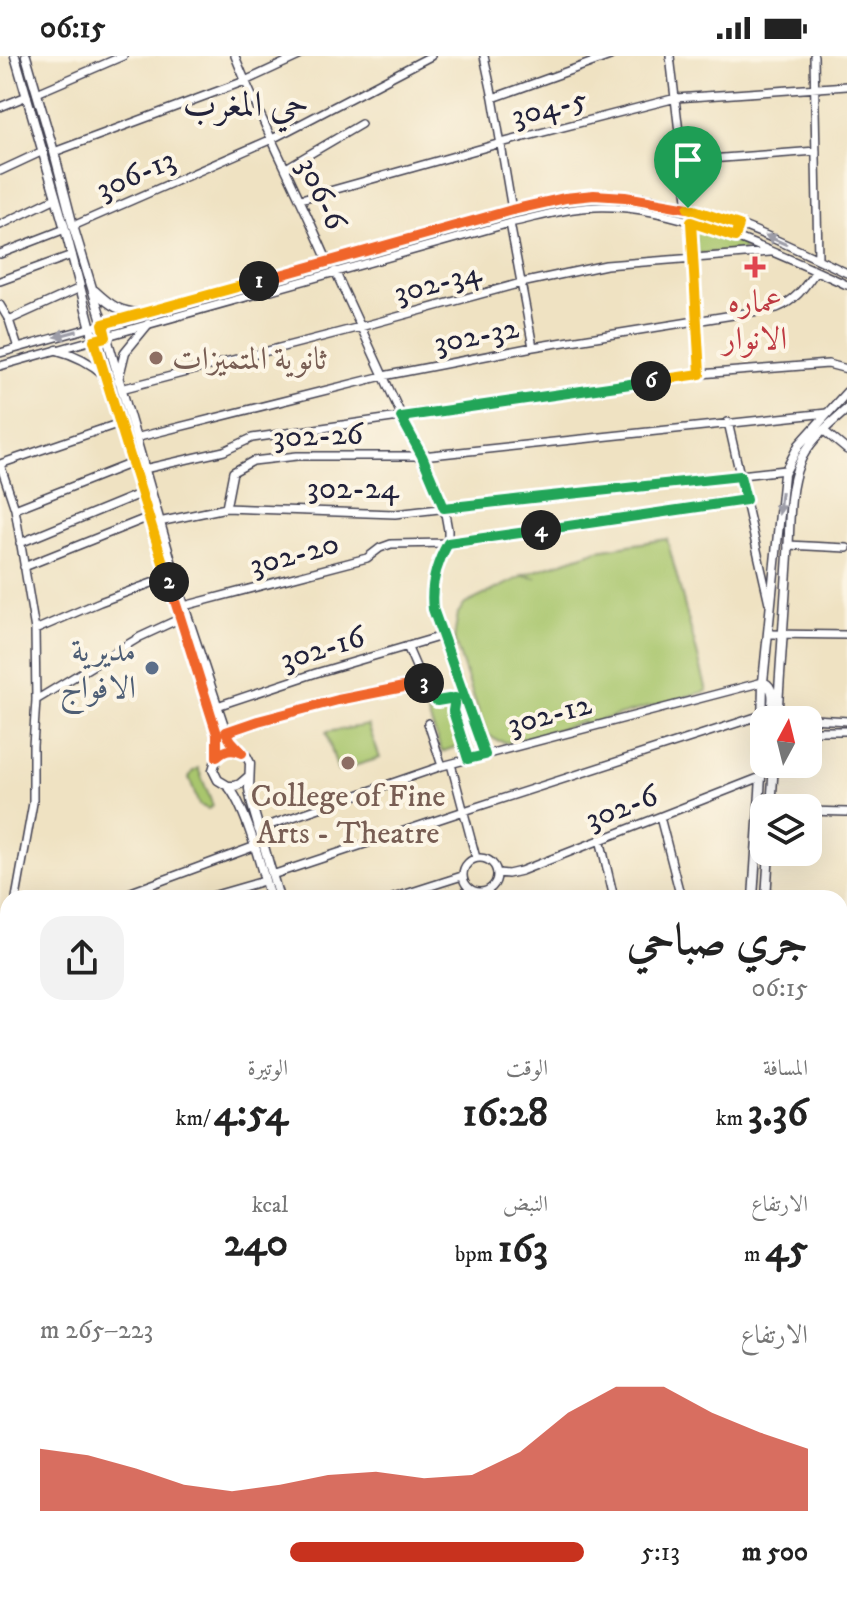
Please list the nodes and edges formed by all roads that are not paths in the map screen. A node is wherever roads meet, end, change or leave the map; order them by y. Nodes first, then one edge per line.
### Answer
1 (15, 56) edge
2 (26, 56) edge
3 (123, 56) edge
4 (235, 56) edge
5 (299, 56) edge
6 (431, 56) edge
7 (484, 56) edge
8 (610, 56) edge
9 (670, 56) edge
10 (814, 56) edge
11 (245, 81) junction
12 (847, 86) edge
13 (815, 88) junction
14 (37, 93) junction
15 (27, 96) junction
16 (493, 98) junction
17 (676, 98) junction
18 (0, 107) edge
19 (361, 124) dead end
20 (272, 139) junction
21 (501, 143) junction
22 (43, 151) junction
23 (816, 151) junction
24 (54, 152) junction
25 (683, 161) junction
26 (286, 168) junction
27 (0, 171) edge
28 (56, 198) junction
29 (301, 199) junction
30 (688, 208) junction
31 (512, 210) junction
32 (691, 222) junction
33 (510, 223) junction
34 (0, 225) edge
35 (739, 225) junction
36 (69, 228) junction
37 (735, 237) junction
38 (772, 251) junction
39 (0, 254) edge
40 (72, 255) junction
41 (693, 257) junction
42 (818, 259) junction
43 (328, 262) junction
44 (335, 271) junction
45 (816, 271) junction
46 (847, 273) edge
47 (0, 281) edge
48 (521, 283) junction
49 (847, 285) edge
50 (80, 288) junction
51 (92, 288) junction
52 (0, 305) edge
53 (143, 314) junction
54 (9, 320) junction
55 (697, 320) junction
56 (103, 324) junction
57 (148, 324) junction
58 (90, 327) junction
59 (360, 327) junction
60 (106, 337) junction
61 (94, 340) junction
62 (533, 347) junction
63 (18, 348) junction
64 (57, 350) junction
65 (0, 353) edge
66 (0, 366) edge
67 (847, 369) edge
68 (700, 374) junction
69 (106, 376) junction
70 (383, 376) junction
71 (119, 385) junction
72 (847, 392) edge
73 (847, 409) edge
74 (827, 413) junction
75 (401, 417) junction
76 (728, 422) junction
77 (120, 423) junction
78 (823, 430) junction
79 (135, 438) junction
80 (847, 450) edge
81 (422, 456) junction
82 (132, 463) junction
83 (0, 464) edge
84 (144, 469) junction
85 (785, 470) junction
86 (740, 476) junction
87 (142, 493) junction
88 (746, 500) junction
89 (226, 508) junction
90 (444, 508) junction
91 (15, 509) junction
92 (149, 517) junction
93 (159, 522) junction
94 (20, 543) junction
95 (448, 543) junction
96 (788, 545) junction
97 (847, 548) edge
98 (24, 567) junction
99 (168, 577) junction
100 (184, 606) junction
101 (771, 611) junction
102 (181, 618) junction
103 (35, 630) junction
104 (768, 634) junction
105 (782, 634) junction
106 (847, 635) edge
107 (442, 636) junction
108 (407, 646) junction
109 (763, 682) junction
110 (423, 683) junction
111 (460, 694) junction
112 (36, 700) junction
113 (217, 706) junction
114 (768, 706) edge
115 (778, 706) edge
116 (822, 719) edge
117 (847, 721) edge
118 (750, 722) edge
119 (428, 723) dead end
120 (822, 731) edge
121 (847, 731) edge
122 (226, 732) junction
123 (242, 753) junction
124 (485, 755) junction
125 (217, 757) junction
126 (468, 759) junction
127 (451, 764) junction
128 (442, 766) junction
129 (249, 775) junction
130 (758, 778) edge
131 (761, 778) edge
132 (228, 786) junction
133 (464, 811) junction
134 (822, 811) edge
135 (847, 812) edge
136 (660, 817) junction
137 (258, 829) junction
138 (600, 839) junction
139 (253, 847) junction
140 (476, 858) junction
141 (768, 866) edge
142 (498, 873) junction
143 (462, 876) junction
144 (268, 878) junction
145 (17, 890) edge
146 (137, 890) edge
147 (230, 890) edge
148 (269, 890) edge
149 (275, 890) edge
150 (429, 890) edge
151 (471, 890) edge
152 (490, 890) edge
153 (612, 890) edge
154 (679, 890) edge
155 (754, 890) edge
156 (767, 890) edge

1 - 15 main road
2 - 14 main road
3 - 14 street
4 - 11 street, 306-6
5 - 11 street
6 - 20 street, 306-13
7 - 16 street
8 - 16 street
9 - 17 street
10 - 13 street
11 - 20 street, 306-6
11 - 24 street
12 - 13 street, 304-5
13 - 17 street, 304-5
13 - 23 street
14 - 24 main road
15 - 18 street
15 - 22 main road
16 - 21 street
17 - 21 street, 304-5
17 - 25 street
19 - 26 street
20 - 26 street, 306-6
20 - 36 street, 306-13
21 - 29 street, 304-5
21 - 31 street
22 - 27 street
22 - 28 main road
23 - 25 street
23 - 42 street
24 - 36 main road
25 - 30 street
26 - 29 street, 306-6
28 - 34 street
28 - 36 main road
29 - 43 street, 306-6
30 - 31 street
30 - 35 street
31 - 43 street
32 - 33 street
32 - 37 street
32 - 41 street
33 - 44 street
33 - 48 street
35 - 37 street
42 -> 35 street
36 - 39 street, 306-13
36 - 40 main road
36 - 51 main road
37 - 38 street
38 - 41 street, 302-34
38 - 45 street
40 - 47 street
40 - 50 main road
41 - 48 street, 302-34
41 - 55 street
42 - 46 street
43 - 53 street
44 - 57 street
44 - 59 street
45 - 49 street
45 - 55 street, 302-32
48 - 59 street, 302-34
48 - 62 street
50 - 54 street
50 - 58 main road
51 - 53 main road
51 - 56 main road
52 - 54 street
53 - 56 street
54 - 63 street
55 - 62 street, 302-32
55 - 68 street
56 - 58 street
56 - 60 main road
57 - 60 street
57 - 71 main road
58 - 61 main road
58 -> 63 street
59 - 70 street
59 - 71 street, 302-34
60 - 61 street
60 - 71 main road
61 - 64 street
61 - 69 main road
62 - 70 street, 302-32
63 - 65 street
64 - 66 street
64 - 69 main road
67 - 68 street
68 - 75 street
69 - 77 main road
70 - 75 street
70 - 79 street, 302-32
71 - 79 main road
72 - 74 main road
73 - 78 main road
74 - 76 street, 302-26
74 - 85 main road
75 - 81 street
75 - 84 street
76 - 81 street, 302-26
76 - 86 street
77 - 82 main road
77 - 83 street
78 - 80 street
78 - 96 main road
79 - 84 main road
81 - 89 street, 302-26
81 - 90 street
82 - 87 main road
82 - 91 street
83 - 91 street
84 - 93 main road
85 - 86 street, 302-24
85 -> 101 main road
86 - 88 street
86 - 90 street, 302-24
87 - 92 main road
87 - 94 street
88 - 95 street, 302-20
88 - 101 street
89 - 90 street, 302-24
89 - 93 street, 302-24
90 - 95 street
91 - 94 street
92 - 98 street
92 - 99 main road
93 - 100 main road
94 - 98 street
95 - 100 street, 302-20
95 - 107 street
96 - 97 street
96 - 105 main road
98 - 103 street
99 - 102 main road
99 - 103 street
100 - 113 main road
101 - 104 main road
102 - 112 street
102 - 125 main road
103 - 112 street
104 - 105 street
104 - 109 main road
105 - 106 street
105 - 115 main road
107 - 108 street, 302-16
107 - 111 street
108 - 110 street
108 - 113 street, 302-16
109 - 114 main road
109 - 124 street, 302-12
110 - 111 street
110 - 122 street
111 - 124 street
111 - 126 street
112 - 145 street
113 - 122 main road
116 - 117 street
118 - 133 street
119 - 128 street
120 - 121 street
122 - 123 main road
123 - 125 main road
123 - 129 main road
124 - 126 street, 302-12
125 - 132 main road
126 - 127 street, 302-12
127 - 128 street, 302-12
127 - 133 street
128 - 137 street, 302-12
129 - 132 main road
129 - 137 main road
130 - 136 street, 302-6
131 - 155 main road
132 - 139 main road
133 - 140 street
133 - 144 street
134 - 135 street
136 - 138 street, 302-6
136 - 154 street
137 - 144 main road
138 - 142 street, 302-6
138 - 153 street
139 - 144 main road
139 - 146 street
140 - 142 street
140 - 143 street
141 - 156 main road
142 - 152 street
143 - 150 street
143 - 151 street
144 - 147 street
144 - 148 main road
144 - 149 main road

